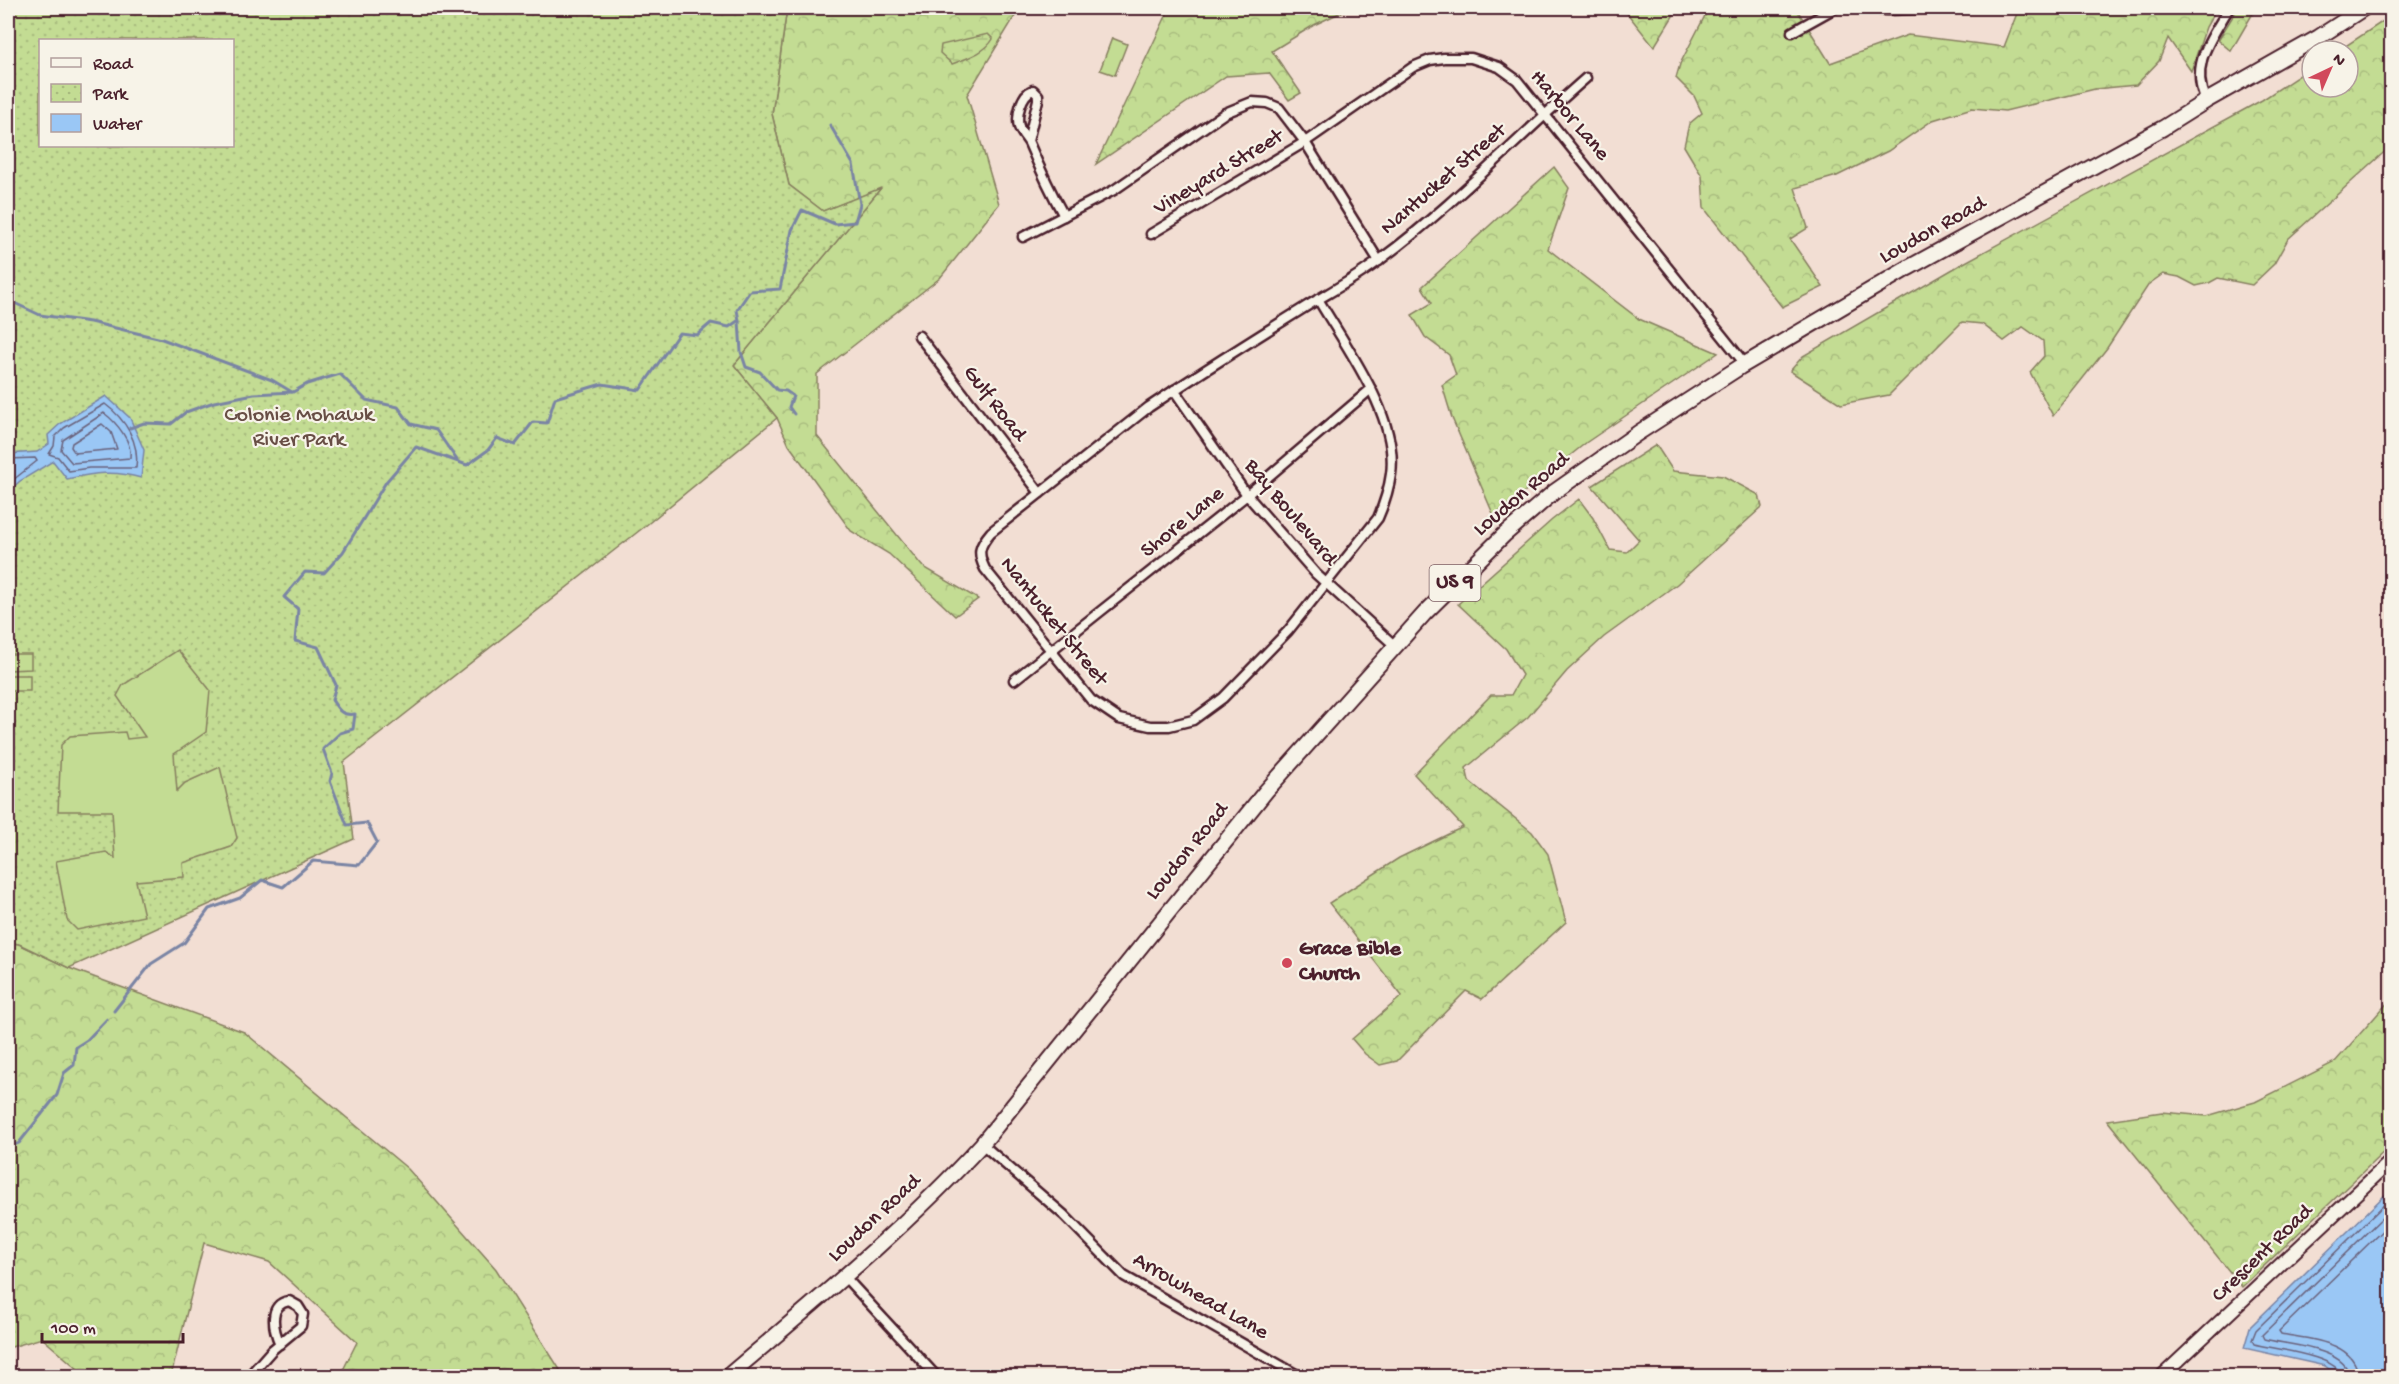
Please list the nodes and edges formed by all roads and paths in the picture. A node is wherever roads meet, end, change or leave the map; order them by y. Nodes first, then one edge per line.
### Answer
1 (1835, 8) edge
2 (1849, 8) edge
3 (1943, 8) edge
4 (2229, 8) edge
5 (2364, 8) edge
6 (1792, 32) dead end
7 (1586, 78) dead end
8 (2206, 101) junction
9 (1545, 113) junction
10 (1028, 141) junction
11 (1305, 142) junction
12 (1064, 216) junction
13 (1151, 234) dead end
14 (1023, 237) dead end
15 (1379, 261) junction
16 (1318, 299) junction
17 (919, 336) dead end
18 (1746, 364) junction
19 (1371, 389) junction
20 (1174, 390) junction
21 (1040, 493) junction
22 (1247, 495) junction
23 (1327, 584) junction
24 (1394, 645) junction
25 (1050, 651) junction
26 (1014, 680) dead end
27 (982, 1144) junction
28 (2391, 1160) edge
29 (845, 1277) junction
30 (280, 1344) junction
31 (249, 1377) edge
32 (728, 1377) edge
33 (936, 1377) edge
34 (1299, 1377) edge
35 (2162, 1377) edge

1 - 6 street
2 - 3 street
4 - 8 street
5 - 8 main road, Loudon Road / US 9
7 - 9 street, Nantucket Street
8 - 18 main road, Loudon Road / US 9
9 - 11 street, Harbor Lane
9 - 15 street, Nantucket Street
9 - 18 street, Harbor Lane
10 - 10 street
10 - 12 street
11 - 12 street, Vineyard Street
11 - 13 street, Vineyard Street
11 - 15 street, Vineyard Street
12 - 14 street
15 - 16 street, Nantucket Street
16 - 19 street, Nantucket Street
16 - 20 street, Nantucket Street
17 - 21 street, Gulf Road
18 - 24 main road, Loudon Road / US 9
19 - 22 street, Shore Lane
19 - 23 street, Nantucket Street
20 - 21 street, Nantucket Street
20 - 22 street, Bay Boulevard
21 - 25 street, Nantucket Street
22 - 23 street, Bay Boulevard
22 - 25 street, Shore Lane
23 - 24 street, Bay Boulevard
23 - 25 street, Nantucket Street
24 - 27 main road, Loudon Road / US 9
25 - 26 street, Shore Lane
27 - 29 main road, Loudon Road / US 9
27 - 34 street, Arrowhead Lane
28 - 35 street, Crescent Road
29 - 32 main road, Loudon Road / US 9
29 - 33 street
30 - 30 street
30 - 31 street

